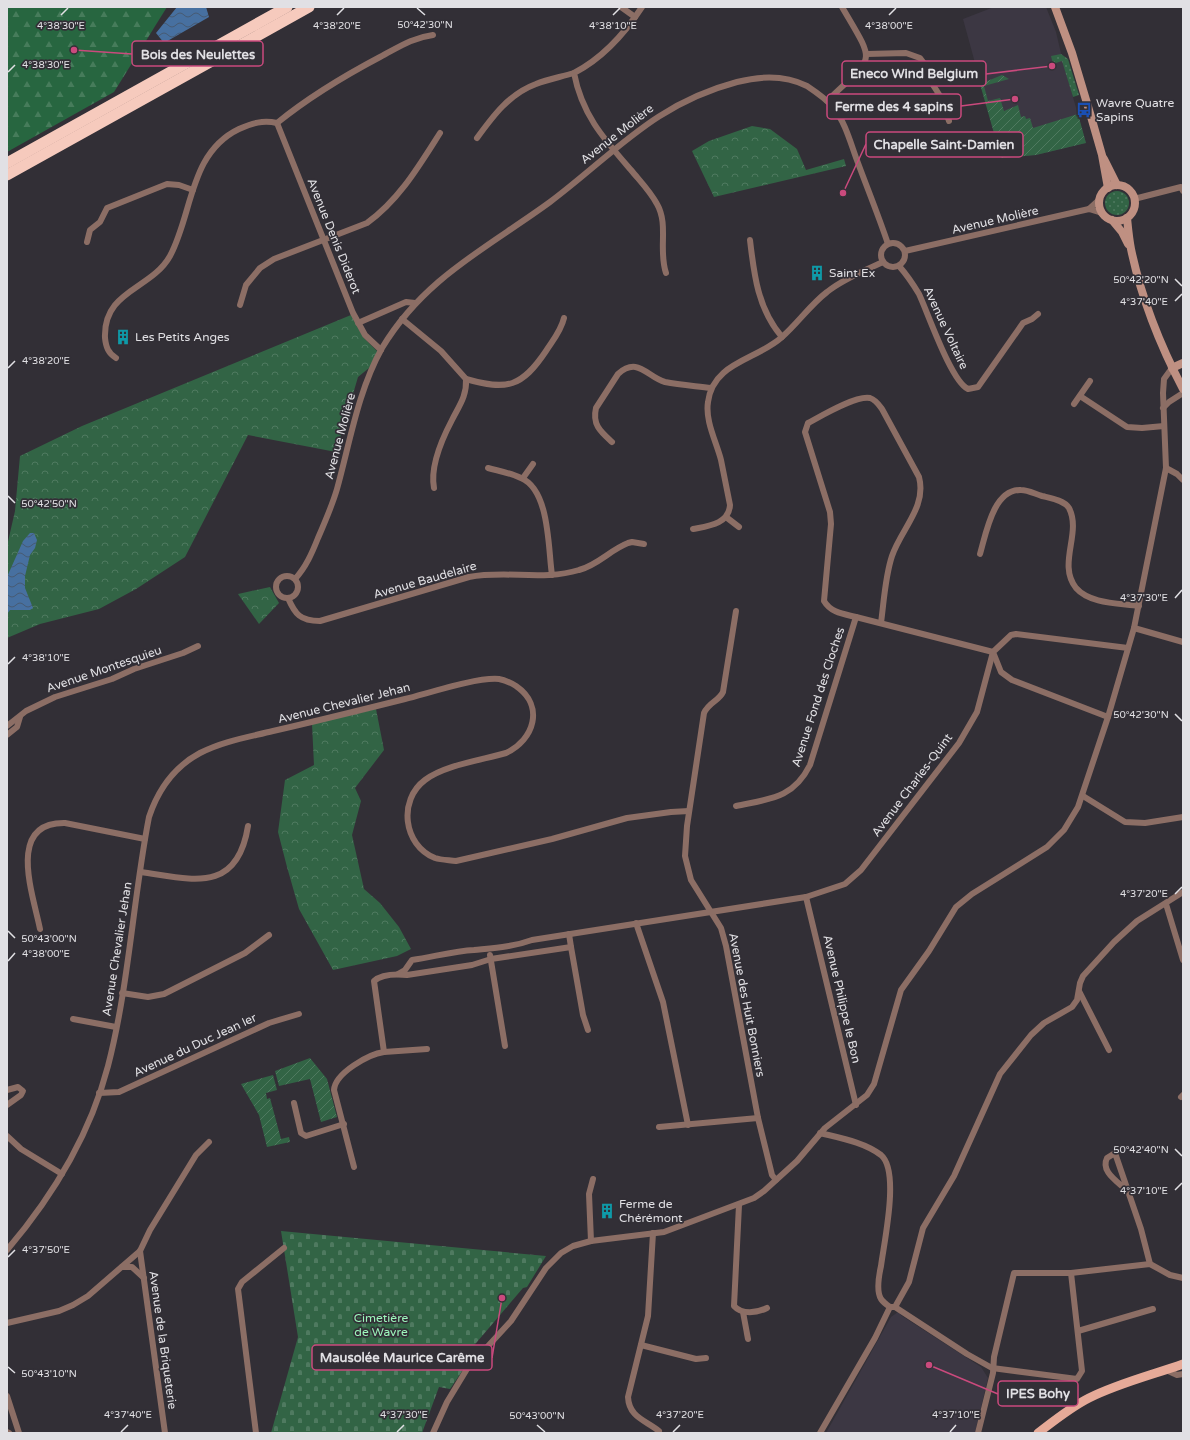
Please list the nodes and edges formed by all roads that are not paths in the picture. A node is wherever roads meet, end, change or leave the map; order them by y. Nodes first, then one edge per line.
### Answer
1 (286, 7) edge
2 (309, 7) edge
3 (621, 7) edge
4 (642, 7) edge
5 (842, 7) edge
6 (1054, 7) edge
7 (635, 17) junction
8 (433, 35) dead end
9 (867, 54) junction
10 (574, 73) junction
11 (827, 101) junction
12 (949, 121) dead end
13 (277, 123) junction
14 (440, 133) dead end
15 (477, 138) dead end
16 (614, 149) junction
17 (1102, 155) junction
18 (7, 163) edge
19 (7, 175) edge
20 (1117, 185) junction
21 (1108, 188) junction
22 (193, 190) junction
23 (1183, 191) edge
24 (1100, 199) junction
25 (1134, 199) junction
26 (1089, 210) junction
27 (1102, 212) junction
28 (1127, 218) junction
29 (1112, 220) junction
30 (324, 240) junction
31 (750, 240) dead end
32 (87, 242) dead end
33 (888, 244) junction
34 (1130, 248) junction
35 (905, 251) junction
36 (883, 262) junction
37 (899, 266) junction
38 (666, 273) dead end
39 (415, 303) junction
40 (240, 305) dead end
41 (1038, 314) dead end
42 (564, 318) dead end
43 (402, 319) junction
44 (358, 323) junction
45 (782, 337) junction
46 (381, 350) junction
47 (116, 358) dead end
48 (1183, 363) edge
49 (1172, 368) junction
50 (466, 380) junction
51 (1090, 381) dead end
52 (711, 388) junction
53 (1183, 389) edge
54 (1183, 393) edge
55 (1080, 396) junction
56 (1074, 404) dead end
57 (1163, 408) junction
58 (1164, 426) junction
59 (612, 442) dead end
60 (533, 464) dead end
61 (488, 468) dead end
62 (1166, 468) junction
63 (522, 478) junction
64 (1183, 480) edge
65 (434, 488) dead end
66 (726, 517) junction
67 (739, 527) dead end
68 (693, 528) dead end
69 (644, 544) dead end
70 (980, 554) dead end
71 (552, 575) junction
72 (295, 579) junction
73 (288, 598) junction
74 (1139, 606) junction
75 (736, 610) dead end
76 (856, 617) junction
77 (881, 623) junction
78 (1134, 628) junction
79 (1183, 642) edge
80 (198, 646) dead end
81 (1128, 648) junction
82 (993, 652) junction
83 (20, 717) junction
84 (1108, 717) junction
85 (7, 726) edge
86 (7, 735) edge
87 (1083, 796) junction
88 (736, 806) dead end
89 (689, 811) junction
90 (1183, 817) edge
91 (248, 826) dead end
92 (145, 839) junction
93 (141, 872) junction
94 (1183, 892) edge
95 (806, 897) junction
96 (1166, 904) junction
97 (712, 912) junction
98 (636, 923) junction
99 (40, 929) dead end
100 (569, 934) junction
101 (269, 935) dead end
102 (571, 947) junction
103 (489, 950) junction
104 (490, 959) junction
105 (1183, 960) edge
106 (398, 974) junction
107 (1079, 991) junction
108 (122, 993) junction
109 (299, 1014) dead end
110 (73, 1019) dead end
111 (116, 1027) junction
112 (588, 1030) dead end
113 (505, 1046) dead end
114 (427, 1049) dead end
115 (1109, 1050) dead end
116 (384, 1052) junction
117 (7, 1090) edge
118 (99, 1094) junction
119 (294, 1103) dead end
120 (7, 1105) edge
121 (856, 1105) junction
122 (758, 1118) junction
123 (344, 1124) junction
124 (688, 1125) junction
125 (659, 1127) dead end
126 (820, 1133) junction
127 (7, 1136) edge
128 (209, 1142) dead end
129 (354, 1167) dead end
130 (62, 1174) junction
131 (593, 1179) dead end
132 (776, 1180) junction
133 (1127, 1191) junction
134 (739, 1205) junction
135 (653, 1233) junction
136 (591, 1241) junction
137 (284, 1248) dead end
138 (7, 1250) edge
139 (140, 1251) junction
140 (1150, 1264) junction
141 (122, 1267) junction
142 (1071, 1273) junction
143 (144, 1278) junction
144 (1183, 1278) edge
145 (893, 1307) junction
146 (767, 1308) dead end
147 (1153, 1309) dead end
148 (743, 1312) junction
149 (7, 1323) edge
150 (1078, 1331) junction
151 (748, 1339) dead end
152 (641, 1345) junction
153 (706, 1358) dead end
154 (1183, 1364) edge
155 (992, 1368) junction
156 (1166, 1370) junction
157 (1183, 1374) edge
158 (7, 1396) edge
159 (659, 1431) dead end
160 (19, 1433) edge
161 (165, 1433) edge
162 (256, 1433) edge
163 (433, 1433) edge
164 (820, 1433) edge
165 (978, 1433) edge
166 (1038, 1433) edge

1 - 18 highway
2 - 19 highway
3 - 7 street
4 - 7 street
5 - 9 street
6 - 17 main road
7 - 10 street
8 - 13 street
9 - 11 street
9 - 12 street
10 - 15 street
10 - 16 street
11 - 16 street, Avenue Molière
11 - 33 street, Avenue Molière
13 - 22 street
13 - 30 street, Avenue Denis Diderot
14 - 30 street
16 - 38 street
16 - 39 street, Avenue Molière
17 - 20 main road
17 - 21 main road
20 - 21 main road
20 - 25 main road
21 - 24 main road
22 - 32 street
22 - 47 street
23 - 25 street
24 - 26 street
24 - 27 main road
25 - 28 main road
26 - 27 street, Avenue Molière
26 - 35 street, Avenue Molière
27 - 29 main road
28 - 29 main road
28 - 34 main road
29 - 34 main road
30 - 40 street
30 - 44 street, Avenue Denis Diderot
31 - 45 street
33 - 35 street
33 - 36 street
34 - 49 main road
35 - 37 street
36 - 37 street
36 - 45 street
37 - 41 street, Avenue Voltaire
39 - 43 street, Avenue Molière
39 - 44 street
42 - 50 street
43 - 46 street, Avenue Molière
43 - 50 street
44 - 46 street, Avenue Denis Diderot
45 - 52 street
46 - 72 street, Avenue Molière
48 - 49 main road
49 - 53 main road
49 - 57 street
50 - 65 street
51 - 55 street
52 - 59 street
52 - 66 street
54 - 57 street
55 - 56 street
55 - 58 street
57 - 58 street
58 - 62 street
60 - 63 street
61 - 63 street
62 - 64 street
62 - 74 street
63 - 71 street
66 - 67 street
66 - 68 street
69 - 71 street, Avenue Baudelaire
70 - 74 street
71 - 73 street, Avenue Baudelaire
72 - 73 street, Avenue Molière
72 - 73 street
74 - 78 street
75 - 89 street, Avenue des Huit Bonniers
76 - 77 street, Avenue Fond des Cloches
76 - 77 street
76 - 88 street, Avenue Fond des Cloches
77 - 82 street, Avenue Fond des Cloches
78 - 79 street
78 - 81 street
80 - 83 street, Avenue Montesquieu
81 - 82 street
81 - 84 street
82 - 84 street
82 - 95 street, Avenue Charles-Quint
83 - 85 street, Avenue Montesquieu
83 - 86 street, Avenue Montesquieu
84 - 87 street
87 - 90 street
87 - 121 street
89 - 92 street, Avenue Chevalier Jehan
89 - 97 street, Avenue des Huit Bonniers
91 - 93 street
92 - 93 street, Avenue Chevalier Jehan
92 - 99 street
93 - 108 street, Avenue Chevalier Jehan
94 - 96 street
95 - 97 street, Avenue Charles-Quint
95 - 121 street, Avenue Philippe le Bon
96 - 105 street
96 - 107 street
97 - 98 street, Avenue Charles-Quint
97 - 122 street, Avenue des Huit Bonniers
98 - 100 street, Avenue Charles-Quint
98 - 124 street
100 - 102 street
100 - 103 street, Avenue Charles-Quint
101 - 108 street
102 - 104 street
102 - 112 street
103 - 104 street
103 - 106 street, Avenue Charles-Quint
104 - 106 street
104 - 113 street
106 - 116 street
107 - 115 street
107 - 145 street
108 - 111 street, Avenue Chevalier Jehan
109 - 118 street, Avenue du Duc Jean Ier
110 - 111 street
111 - 118 street, Avenue Chevalier Jehan
114 - 116 street
116 - 123 street
117 - 120 street
118 - 130 street, Avenue Chevalier Jehan
119 - 123 street
121 - 126 street
122 - 124 street
122 - 132 street, Avenue des Huit Bonniers
123 - 129 street
124 - 125 street
126 - 132 street
126 - 145 street
127 - 130 street
128 - 139 street
130 - 138 street, Avenue Chevalier Jehan
131 - 136 street
132 - 134 street
133 - 133 street
133 - 140 street
134 - 135 street
134 - 148 street
135 - 136 street
135 - 152 street
136 - 163 street
137 - 162 street
139 - 141 street
139 - 143 street, Avenue de la Briqueterie
140 - 142 street
140 - 144 street
141 - 143 street
141 - 149 street
142 - 150 street
142 - 155 street
143 - 161 street, Avenue de la Briqueterie
145 - 155 street
145 - 164 street
146 - 148 street
147 - 150 street
148 - 151 street
150 - 155 street
152 - 153 street
152 - 159 street
154 - 156 main road
155 - 165 street
156 - 157 street
156 - 166 main road
158 - 160 street

